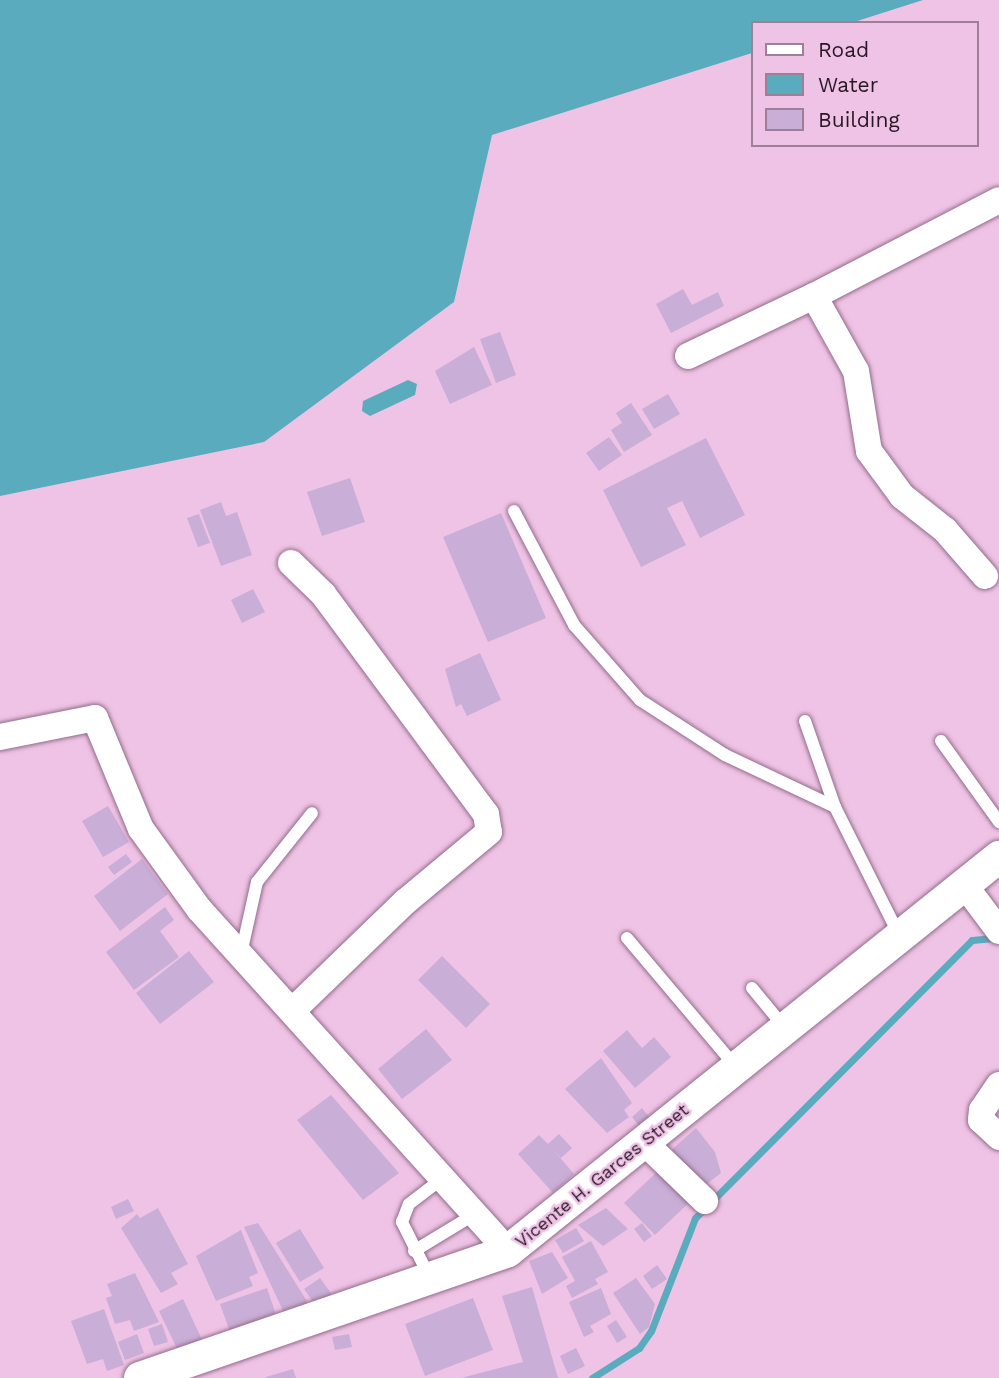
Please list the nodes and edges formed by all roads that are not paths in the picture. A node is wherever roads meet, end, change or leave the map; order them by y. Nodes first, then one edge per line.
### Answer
1 (999, 200) edge
2 (814, 296) junction
3 (688, 356) dead end
4 (514, 511) dead end
5 (290, 563) dead end
6 (985, 576) dead end
7 (804, 721) dead end
8 (0, 737) edge
9 (941, 741) dead end
10 (835, 807) junction
11 (312, 813) dead end
12 (999, 822) edge
13 (999, 857) edge
14 (963, 883) junction
15 (999, 931) edge
16 (899, 936) junction
17 (627, 938) dead end
18 (241, 954) junction
19 (752, 988) dead end
20 (293, 1010) junction
21 (785, 1028) junction
22 (737, 1067) junction
23 (999, 1085) edge
24 (999, 1137) edge
25 (644, 1142) junction
26 (443, 1178) junction
27 (705, 1201) dead end
28 (474, 1214) junction
29 (414, 1251) junction
30 (508, 1251) junction
31 (430, 1278) junction
32 (140, 1378) edge

1 - 2 street
2 - 3 street
2 - 6 street
4 - 10 lane
5 - 20 street
7 - 10 lane
8 - 18 street
9 - 12 lane
10 - 16 lane
11 - 18 lane
13 - 14 street, Vicente H. Garces Street
14 - 15 street
14 - 16 street, Vicente H. Garces Street
16 - 21 street, Vicente H. Garces Street
17 - 22 lane
18 - 20 street
19 - 21 lane
20 - 26 street
21 - 22 street, Vicente H. Garces Street
22 - 25 street, Vicente H. Garces Street
23 - 24 street
25 - 27 street
25 - 30 street, Vicente H. Garces Street
26 - 28 street
26 - 29 lane
28 - 29 lane
28 - 30 street
29 - 31 lane
30 - 31 street, Vicente H. Garces Street
31 - 32 street, Vicente H. Garces Street

